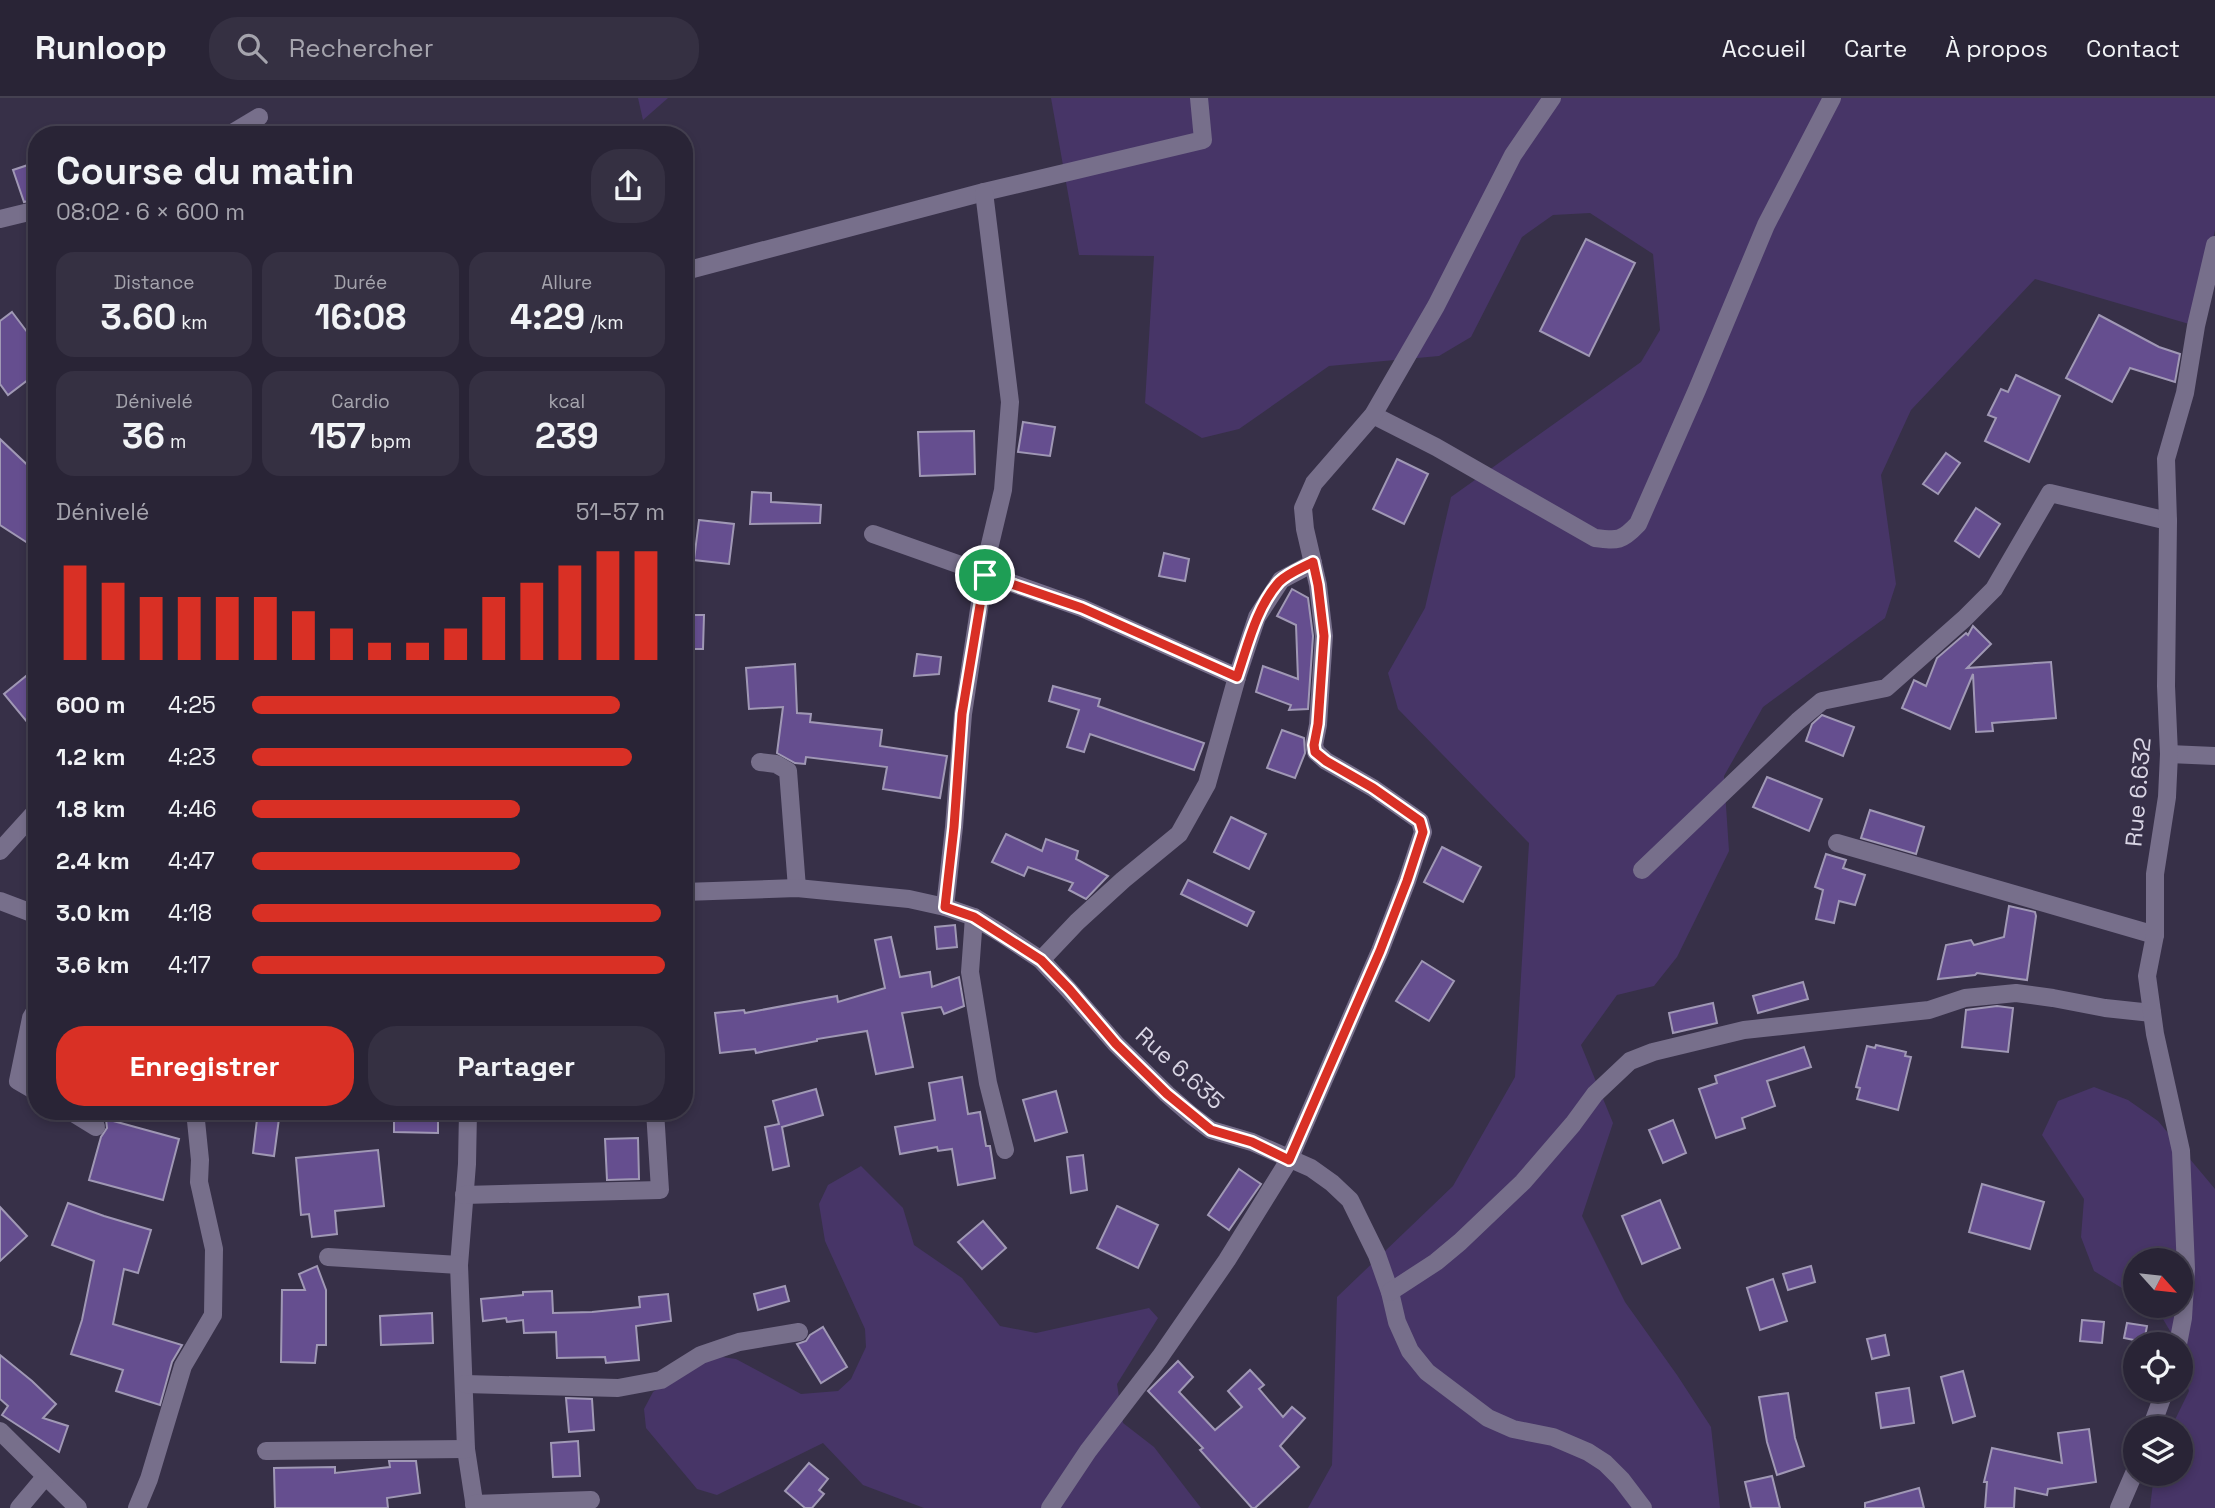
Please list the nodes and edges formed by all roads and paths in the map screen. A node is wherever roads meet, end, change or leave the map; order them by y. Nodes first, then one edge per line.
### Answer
1 (1199, 98) edge
2 (1552, 98) edge
3 (1832, 98) edge
4 (258, 117) dead end
5 (244, 126) edge
6 (984, 192) junction
7 (28, 212) edge
8 (0, 219) edge
9 (2215, 244) edge
10 (693, 269) edge
11 (1373, 415) junction
12 (2168, 522) junction
13 (873, 534) dead end
14 (1313, 562) junction
15 (985, 575) junction
16 (1237, 677) junction
17 (2169, 754) junction
18 (2215, 756) edge
19 (760, 762) dead end
20 (28, 820) edge
21 (1837, 843) dead end
22 (0, 851) edge
23 (1642, 870) dead end
24 (797, 888) junction
25 (693, 891) edge
26 (0, 901) edge
27 (945, 907) junction
28 (28, 912) edge
29 (974, 917) junction
30 (2155, 935) junction
31 (1041, 960) junction
32 (2152, 1013) junction
33 (28, 1034) edge
34 (28, 1086) edge
35 (84, 1120) edge
36 (196, 1120) edge
37 (468, 1120) edge
38 (656, 1120) edge
39 (96, 1127) dead end
40 (1004, 1150) dead end
41 (1289, 1160) junction
42 (464, 1195) junction
43 (328, 1257) dead end
44 (459, 1265) junction
45 (1390, 1292) junction
46 (799, 1332) dead end
47 (2180, 1332) edge
48 (465, 1384) junction
49 (0, 1431) edge
50 (466, 1449) junction
51 (266, 1451) dead end
52 (45, 1477) junction
53 (2129, 1486) edge
54 (591, 1500) dead end
55 (475, 1506) edge
56 (19, 1508) edge
57 (79, 1508) edge
58 (136, 1508) edge
59 (1050, 1508) edge
60 (1643, 1508) edge
61 (2119, 1508) edge

1 - 6 street
2 - 11 street
3 - 11 street
4 - 5 street
6 - 10 street
6 - 15 street
7 - 8 street
9 - 12 street, Rue 6.632
11 - 14 street
12 - 17 street, Rue 6.632
12 - 23 street
13 - 15 street
14 - 16 street
14 - 41 street
15 - 16 street
15 - 27 street
16 - 31 street
17 - 18 street
17 - 30 street, Rue 6.632
19 - 24 street
20 - 22 street
21 - 30 street
24 - 25 street, Rue 6.635
24 - 27 street, Rue 6.635
26 - 28 street
27 - 29 street, Rue 6.635
29 - 31 street, Rue 6.635
29 - 40 street
30 - 32 street, Rue 6.632
31 - 41 street, Rue 6.635
32 - 45 street
32 - 47 street, Rue 6.632
33 - 34 street
35 - 39 street
36 - 58 street
37 - 42 street
38 - 42 street
41 - 45 street, Rue 6.635
41 - 59 street
42 - 44 street
43 - 44 street
44 - 48 street
45 - 60 street, Rue 6.635
46 - 48 street
48 - 50 street
49 - 52 street
50 - 51 street
50 - 55 street
52 - 56 street
52 - 57 street
53 - 61 street
54 - 55 street

